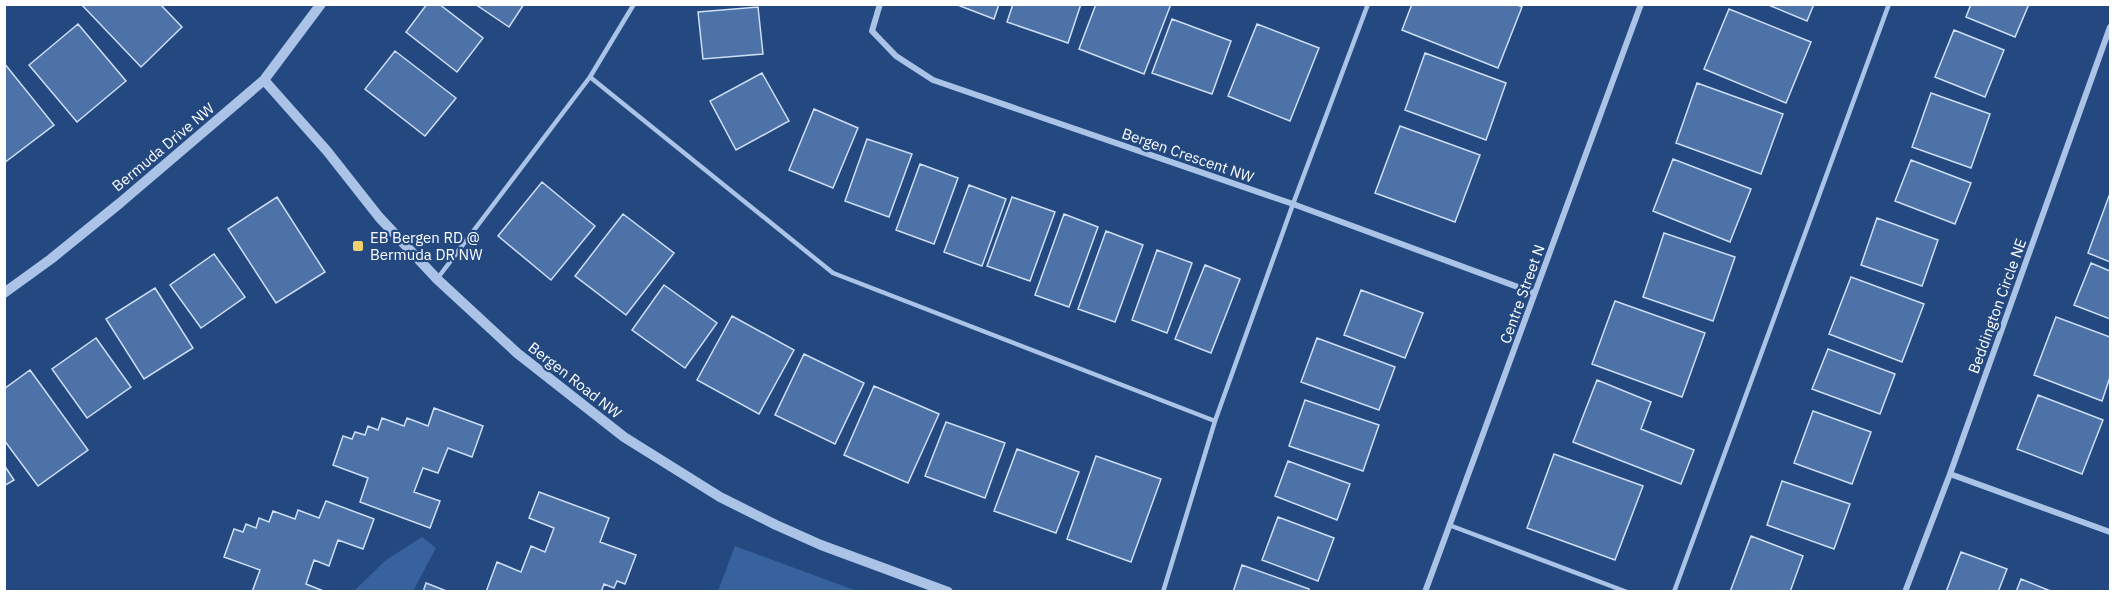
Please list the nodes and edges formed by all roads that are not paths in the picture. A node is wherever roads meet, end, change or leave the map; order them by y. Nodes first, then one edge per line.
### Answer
1 (321, 4) edge
2 (634, 4) edge
3 (880, 4) edge
4 (1368, 4) edge
5 (1641, 4) edge
6 (1889, 4) edge
7 (2110, 27) edge
8 (590, 77) junction
9 (264, 80) junction
10 (1293, 204) junction
11 (437, 279) junction
12 (4, 293) edge
13 (1534, 293) junction
14 (1215, 421) junction
15 (1950, 474) junction
16 (1449, 525) junction
17 (2110, 532) edge
18 (948, 591) edge
19 (1163, 591) edge
20 (1425, 591) edge
21 (1627, 591) edge
22 (1674, 591) edge
23 (1905, 591) edge

1 - 9 street, Bermuda Drive NW
2 - 8 lane
3 - 10 street, Bergen Crescent NW
4 - 10 lane
5 - 13 street, Centre Street N
6 - 22 lane
7 - 15 street, Beddington Circle NE
8 - 11 lane
8 - 14 lane
9 - 11 street, Bergen Road NW
9 - 12 street, Bermuda Drive NW
10 - 13 street, Bergen Crescent NW
10 - 14 lane
11 - 18 street, Bergen Road NW
13 - 16 street, Centre Street N
14 - 19 lane
15 - 17 street
15 - 23 street, Beddington Circle NE
16 - 20 street, Centre Street N
16 - 21 lane

